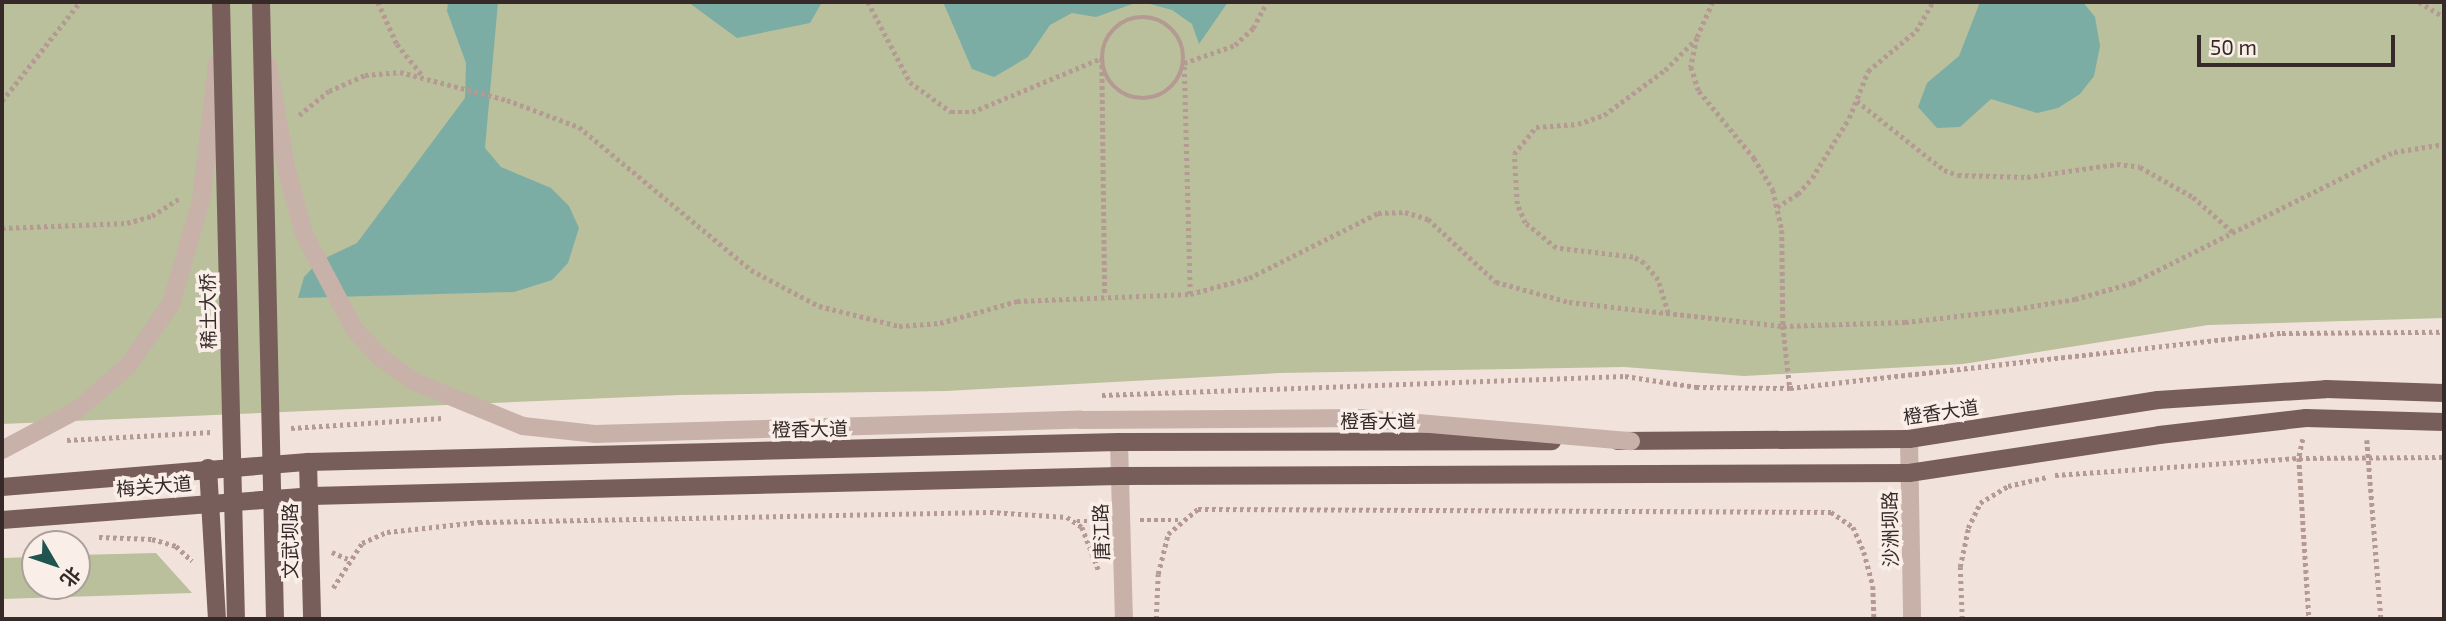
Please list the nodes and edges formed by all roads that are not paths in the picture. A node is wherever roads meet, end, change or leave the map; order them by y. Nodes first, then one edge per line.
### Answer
1 (221, 2) edge
2 (261, 2) edge
3 (222, 26) junction
4 (261, 29) junction
5 (2444, 393) edge
6 (2444, 422) edge
7 (1909, 439) junction
8 (1631, 441) junction
9 (1119, 442) junction
10 (2, 450) edge
11 (308, 462) junction
12 (208, 468) junction
13 (1909, 473) junction
14 (1119, 476) junction
15 (2, 487) edge
16 (311, 496) junction
17 (212, 502) junction
18 (2, 520) edge
19 (217, 619) edge
20 (236, 619) edge
21 (275, 619) edge
22 (312, 619) edge
23 (1124, 619) edge
24 (1912, 619) edge

1 - 3 main road, 稀土大桥, bridge
2 - 4 main road, bridge
3 - 10 street, bridge
3 - 20 main road, 稀土大桥, bridge
4 - 8 street, bridge
4 - 21 main road, bridge
5 - 7 main road, 橙香大道
6 - 13 main road
7 - 8 main road, 橙香大道
7 - 13 street, 沙洲坝路
8 - 9 main road, 橙香大道
9 - 11 main road, 橙香大道
9 - 14 street, 唐江路
11 - 12 main road, 梅关大道
11 - 16 main road, 文武坝路
12 - 15 main road, 梅关大道
12 - 17 main road
13 - 14 main road
13 - 24 street, 沙洲坝路
14 - 16 main road
14 - 23 street, 唐江路
16 - 17 main road, 梅关大道
16 - 22 main road, 文武坝路
17 - 18 main road, 梅关大道
17 - 19 main road

